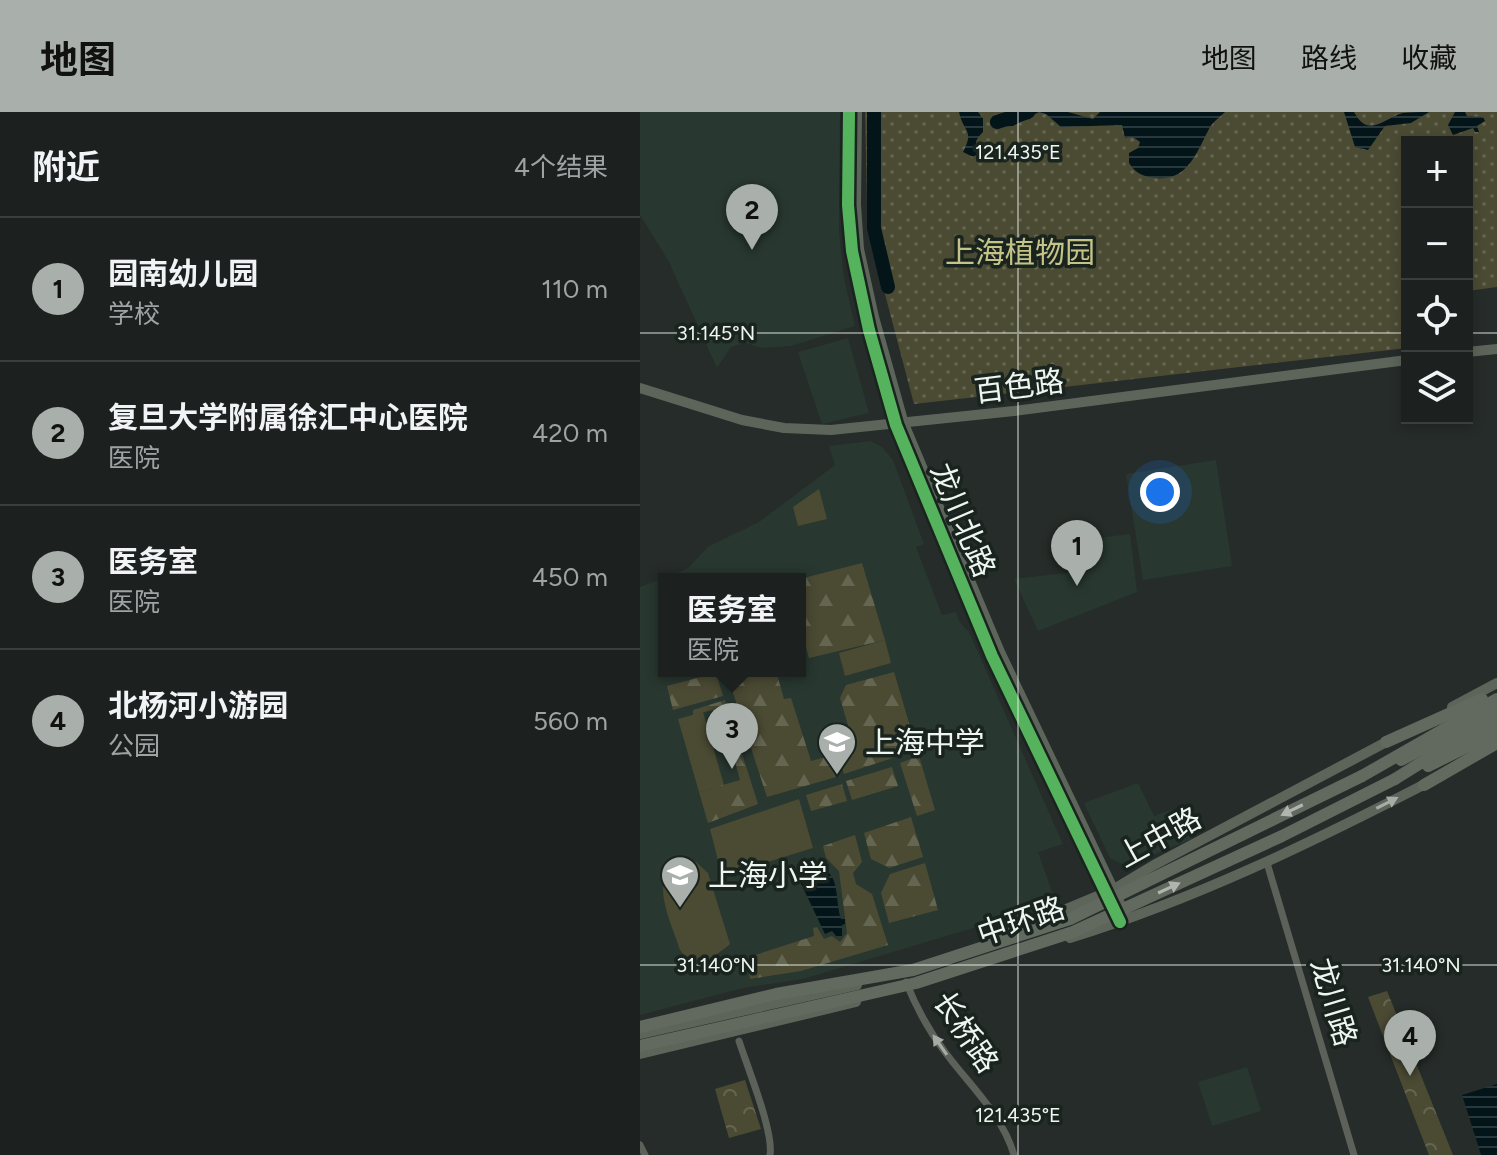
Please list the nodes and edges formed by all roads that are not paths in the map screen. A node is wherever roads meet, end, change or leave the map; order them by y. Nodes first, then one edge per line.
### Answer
1 (849, 112) edge
2 (857, 112) edge
3 (1497, 349) edge
4 (1473, 351) edge
5 (1401, 361) edge
6 (640, 388) edge
7 (900, 424) junction
8 (1497, 683) edge
9 (1494, 712) edge
10 (1386, 742) junction
11 (1497, 745) edge
12 (1424, 785) joint
13 (1267, 863) junction
14 (1110, 891) junction
15 (1124, 921) junction
16 (903, 975) junction
17 (909, 988) junction
18 (640, 1027) edge
19 (640, 1034) edge
20 (739, 1041) dead end
21 (640, 1046) edge
22 (640, 1054) edge
23 (640, 1145) edge
24 (645, 1155) edge
25 (770, 1155) edge
26 (1014, 1155) edge
27 (1354, 1155) edge

1 - 7 street, 龙川北路
2 - 7 street, 龙川北路
3 - 4 street
5 - 7 street, 百色路
6 - 7 street, 百色路
7 - 14 street, 龙川北路
8 - 10 street, 上中路
9 - 10 highway
9 -> 18 highway, 中环路, bridge
21 -> 9 highway, 中环路, bridge
10 - 14 street, 上中路
11 - 12 highway
13 -> 12 street, 上中路
13 - 15 street, 上中路
13 - 27 street, 龙川路
14 - 15 street, 龙川北路
14 - 16 street, 上中路
15 - 17 street, 上中路
16 - 17 street, 长桥路
16 - 19 street, 上中路
17 - 22 street, 上中路
26 -> 17 street, 长桥路
20 - 25 street
23 - 24 street

